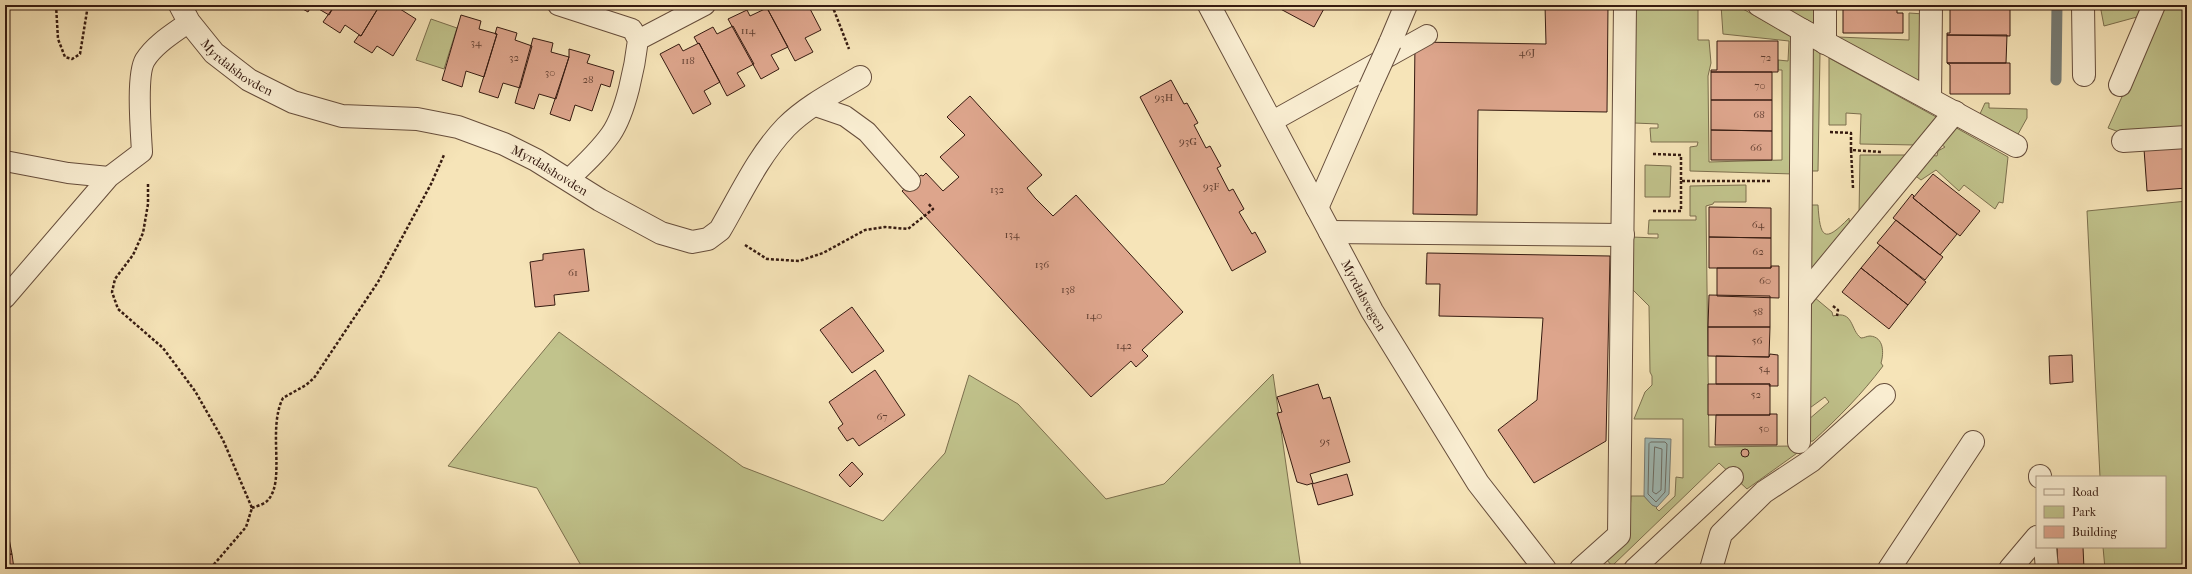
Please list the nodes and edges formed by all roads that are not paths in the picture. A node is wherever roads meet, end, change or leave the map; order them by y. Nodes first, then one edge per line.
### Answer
1 (558, 5) edge
2 (705, 5) edge
3 (1209, 5) edge
4 (1406, 5) edge
5 (1625, 5) edge
6 (1759, 5) edge
7 (1825, 5) edge
8 (1931, 5) edge
9 (2083, 5) edge
10 (2154, 5) edge
11 (184, 13) edge
12 (1802, 30) junction
13 (1427, 36) dead end
14 (638, 40) junction
15 (1825, 43) junction
16 (2084, 75) dead end
17 (860, 76) road end
18 (2120, 85) dead end
19 (1930, 99) junction
20 (813, 105) junction
21 (1955, 112) junction
22 (1271, 122) junction
23 (2187, 137) edge
24 (2123, 141) dead end
25 (2016, 146) dead end
26 (5, 161) edge
27 (109, 177) junction
28 (569, 179) junction
29 (910, 181) road end
30 (1317, 208) junction
31 (1330, 232) junction
32 (1623, 235) junction
33 (5, 298) edge
34 (1800, 300) junction
35 (1884, 395) dead end
36 (1799, 442) dead end
37 (1973, 442) dead end
38 (1733, 477) dead end
39 (2036, 539) edge
40 (2045, 548) edge
41 (1545, 569) edge
42 (1581, 569) edge
43 (1634, 569) edge
44 (1711, 569) edge
45 (1889, 569) edge
46 (2010, 569) edge
47 (2047, 569) edge

1 - 14 lane
2 - 14 lane
3 - 22 street, Myrdalsvegen
4 - 30 street, bridge
5 - 32 street
6 - 12 street
7 - 15 street
8 - 19 street
9 - 16 street
10 - 18 street
11 - 27 lane, Myrdalshovden
11 - 28 street, Myrdalshovden
12 - 15 street
12 - 34 street
13 - 22 lane
14 - 28 lane
15 - 19 street
17 - 20 street, Myrdalshovden
19 - 21 street
20 - 28 street, Myrdalshovden
20 - 29 lane
21 - 25 street
21 - 34 street
22 - 30 street, Myrdalsvegen
23 - 24 street
26 - 27 lane
27 - 33 lane
30 - 31 street, Myrdalsvegen
31 - 32 street
31 - 41 street, Myrdalsvegen
32 - 42 street
34 - 36 street
35 - 44 street
37 - 45 street
38 - 43 lane
39 - 46 street
40 - 47 street

